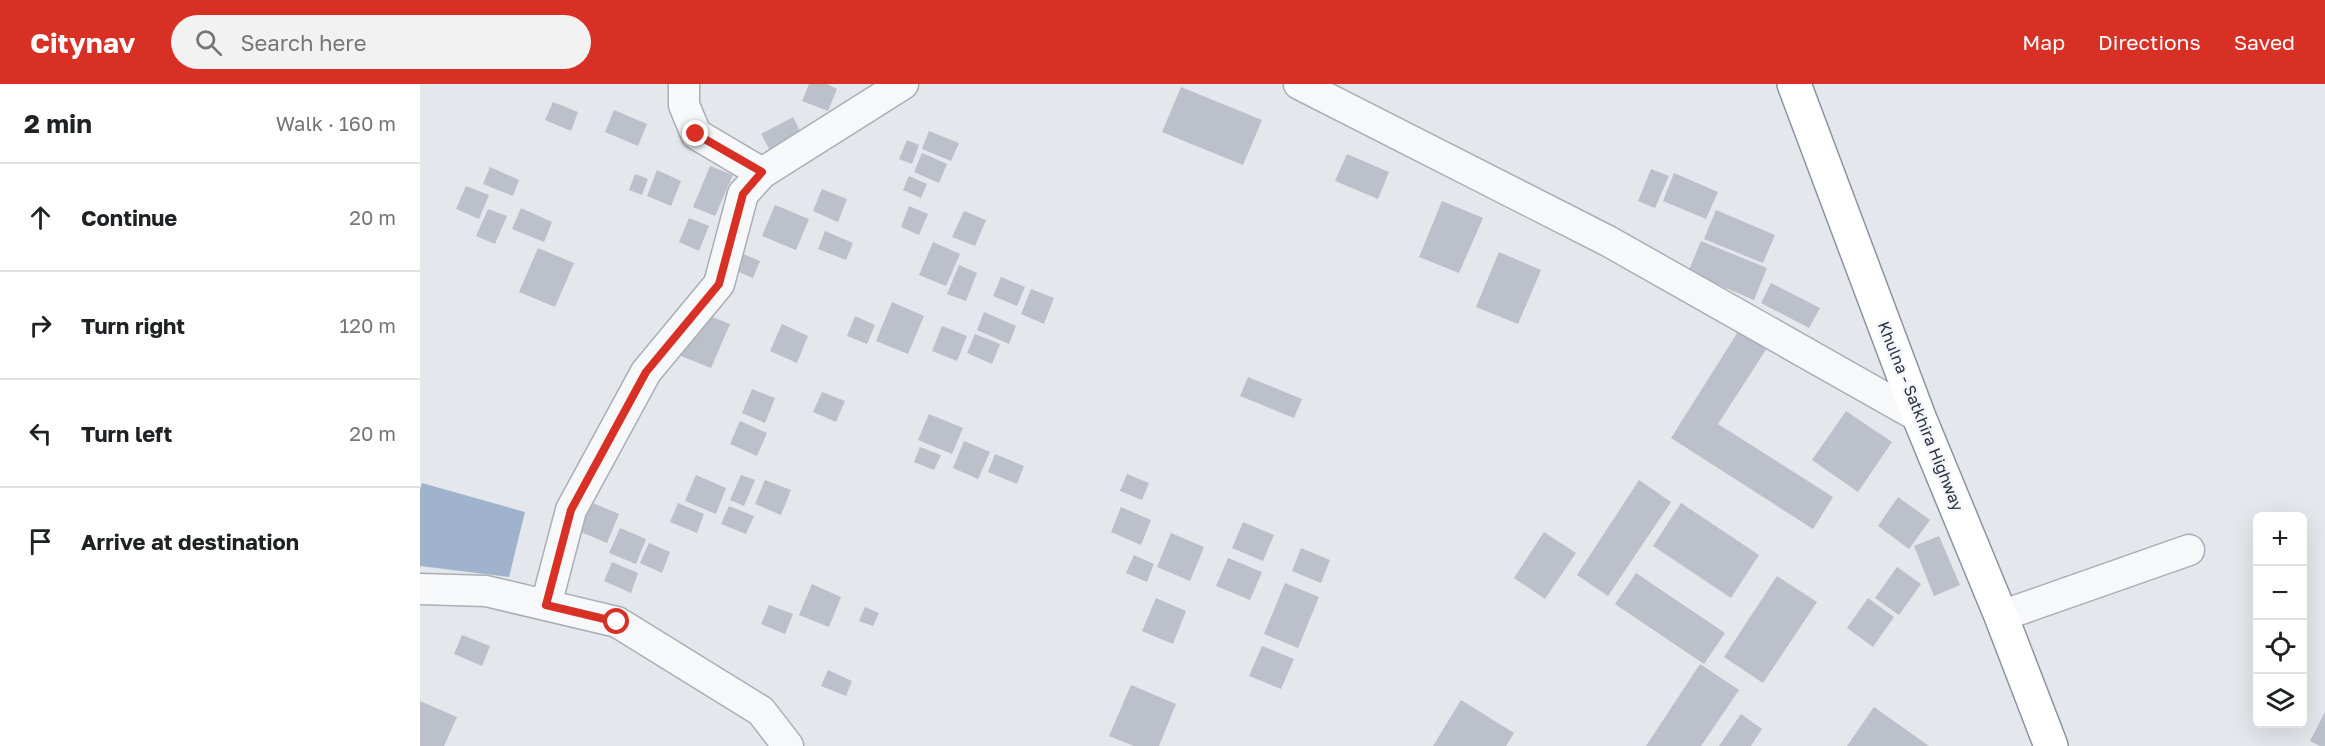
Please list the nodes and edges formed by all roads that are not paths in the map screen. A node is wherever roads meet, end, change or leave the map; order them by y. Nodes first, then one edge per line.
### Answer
1 (684, 84) edge
2 (903, 84) edge
3 (1299, 84) edge
4 (1794, 84) edge
5 (762, 172) junction
6 (1919, 417) junction
7 (2190, 550) dead end
8 (420, 589) edge
9 (546, 605) junction
10 (2001, 616) junction
11 (788, 746) edge
12 (2051, 746) edge

1 - 5 street
2 - 5 street
3 - 6 street
4 - 6 highway, Khulna - Satkhira Highway
5 - 9 street
6 - 10 highway, Khulna - Satkhira Highway
7 - 10 street
8 - 9 street
9 - 11 street
10 - 12 highway, Khulna - Satkhira Highway

